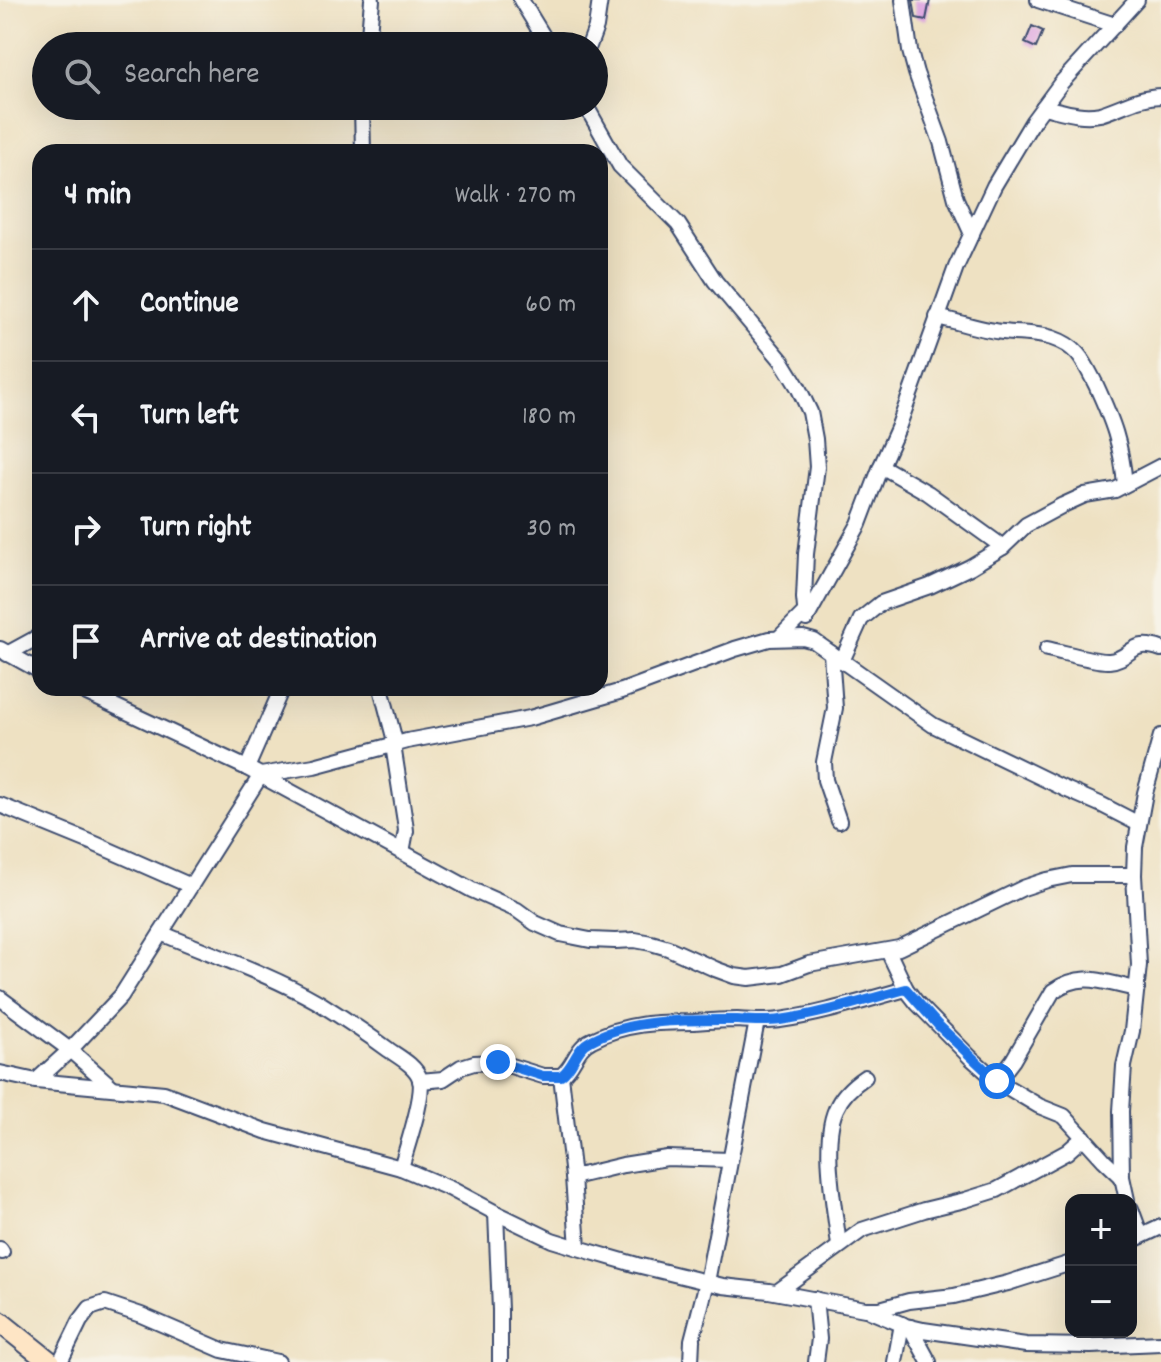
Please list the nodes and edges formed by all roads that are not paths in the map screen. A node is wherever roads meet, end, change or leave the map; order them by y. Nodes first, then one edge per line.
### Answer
1 (372, 0) edge
2 (521, 0) edge
3 (600, 0) edge
4 (903, 0) edge
5 (1038, 0) edge
6 (1137, 0) edge
7 (1115, 25) junction
8 (369, 32) edge
9 (540, 32) edge
10 (594, 32) edge
11 (1161, 96) edge
12 (1043, 107) junction
13 (362, 120) edge
14 (594, 120) edge
15 (363, 144) edge
16 (608, 144) edge
17 (608, 145) edge
18 (972, 234) junction
19 (937, 317) junction
20 (881, 466) junction
21 (1161, 466) edge
22 (1125, 484) junction
23 (1003, 547) junction
24 (806, 615) junction
25 (779, 638) junction
26 (32, 640) edge
27 (814, 641) junction
28 (1047, 649) dead end
29 (1161, 649) edge
30 (4, 652) edge
31 (836, 657) junction
32 (32, 667) edge
33 (608, 695) edge
34 (93, 696) edge
35 (278, 696) edge
36 (383, 696) edge
37 (605, 696) edge
38 (1161, 736) edge
39 (395, 745) junction
40 (247, 768) junction
41 (261, 775) junction
42 (0, 805) edge
43 (839, 821) dead end
44 (1139, 824) junction
45 (402, 852) junction
46 (1134, 875) junction
47 (191, 886) junction
48 (161, 933) junction
49 (888, 951) junction
50 (906, 989) junction
51 (1137, 989) junction
52 (0, 998) edge
53 (757, 1021) junction
54 (70, 1050) junction
55 (0, 1073) edge
56 (561, 1076) junction
57 (865, 1077) dead end
58 (36, 1081) junction
59 (420, 1081) junction
60 (997, 1081) junction
61 (112, 1088) junction
62 (1084, 1137) junction
63 (730, 1160) junction
64 (401, 1168) junction
65 (573, 1177) junction
66 (1122, 1177) junction
67 (1126, 1194) edge
68 (496, 1213) junction
69 (1161, 1227) edge
70 (1137, 1238) edge
71 (839, 1246) junction
72 (578, 1248) junction
73 (1065, 1265) edge
74 (707, 1282) junction
75 (777, 1292) junction
76 (815, 1299) junction
77 (865, 1309) junction
78 (0, 1322) edge
79 (906, 1326) junction
80 (1161, 1343) edge
81 (50, 1362) edge
82 (60, 1362) edge
83 (278, 1362) edge
84 (500, 1362) edge
85 (691, 1362) edge
86 (816, 1362) edge
87 (895, 1362) edge
88 (929, 1362) edge

1 - 8 street
2 - 9 street
3 - 10 street
4 - 18 street
5 - 7 street
6 - 7 street
7 - 12 street
11 - 12 street
12 - 18 street
13 - 15 street
14 - 16 street
17 - 24 street
18 - 19 street
19 - 20 street
19 - 22 street
20 - 23 street
20 - 24 street
21 - 22 street
22 - 23 street
23 - 31 street
24 - 25 street
24 - 27 street
25 - 27 street
25 - 33 street
26 - 30 street
27 - 31 street
28 - 29 street
30 - 32 street
31 - 43 street
31 - 44 street
34 - 40 street
35 - 40 street
36 - 39 street
37 - 39 street
38 - 44 street
39 - 41 street
39 - 45 street
40 - 41 street
41 - 45 street
41 - 47 street
42 - 47 street
44 - 46 street
45 - 49 street
46 - 49 street
46 - 51 street
47 - 48 street
48 - 54 street
48 - 59 street
49 - 50 street
50 - 53 street
50 - 60 street
51 - 60 street
51 - 66 street
52 - 54 street
53 - 56 street
53 - 63 street
54 - 58 street
54 - 61 street
55 - 58 street
56 - 59 street
56 - 65 street
57 - 71 street
58 - 61 street
59 - 64 street
60 - 62 street
61 - 64 street
62 - 66 street
62 - 71 street
63 - 65 street
63 - 74 street
64 - 68 street
65 - 72 street
66 - 67 street
68 - 72 street
68 - 84 street
69 - 70 street
71 - 75 street
72 - 74 street
73 - 77 street
74 - 75 street
74 - 85 street
75 - 76 street
76 - 77 street
76 - 86 street
77 - 79 street
78 - 81 street
79 - 80 street
79 - 87 street
79 - 88 street
82 - 83 street

